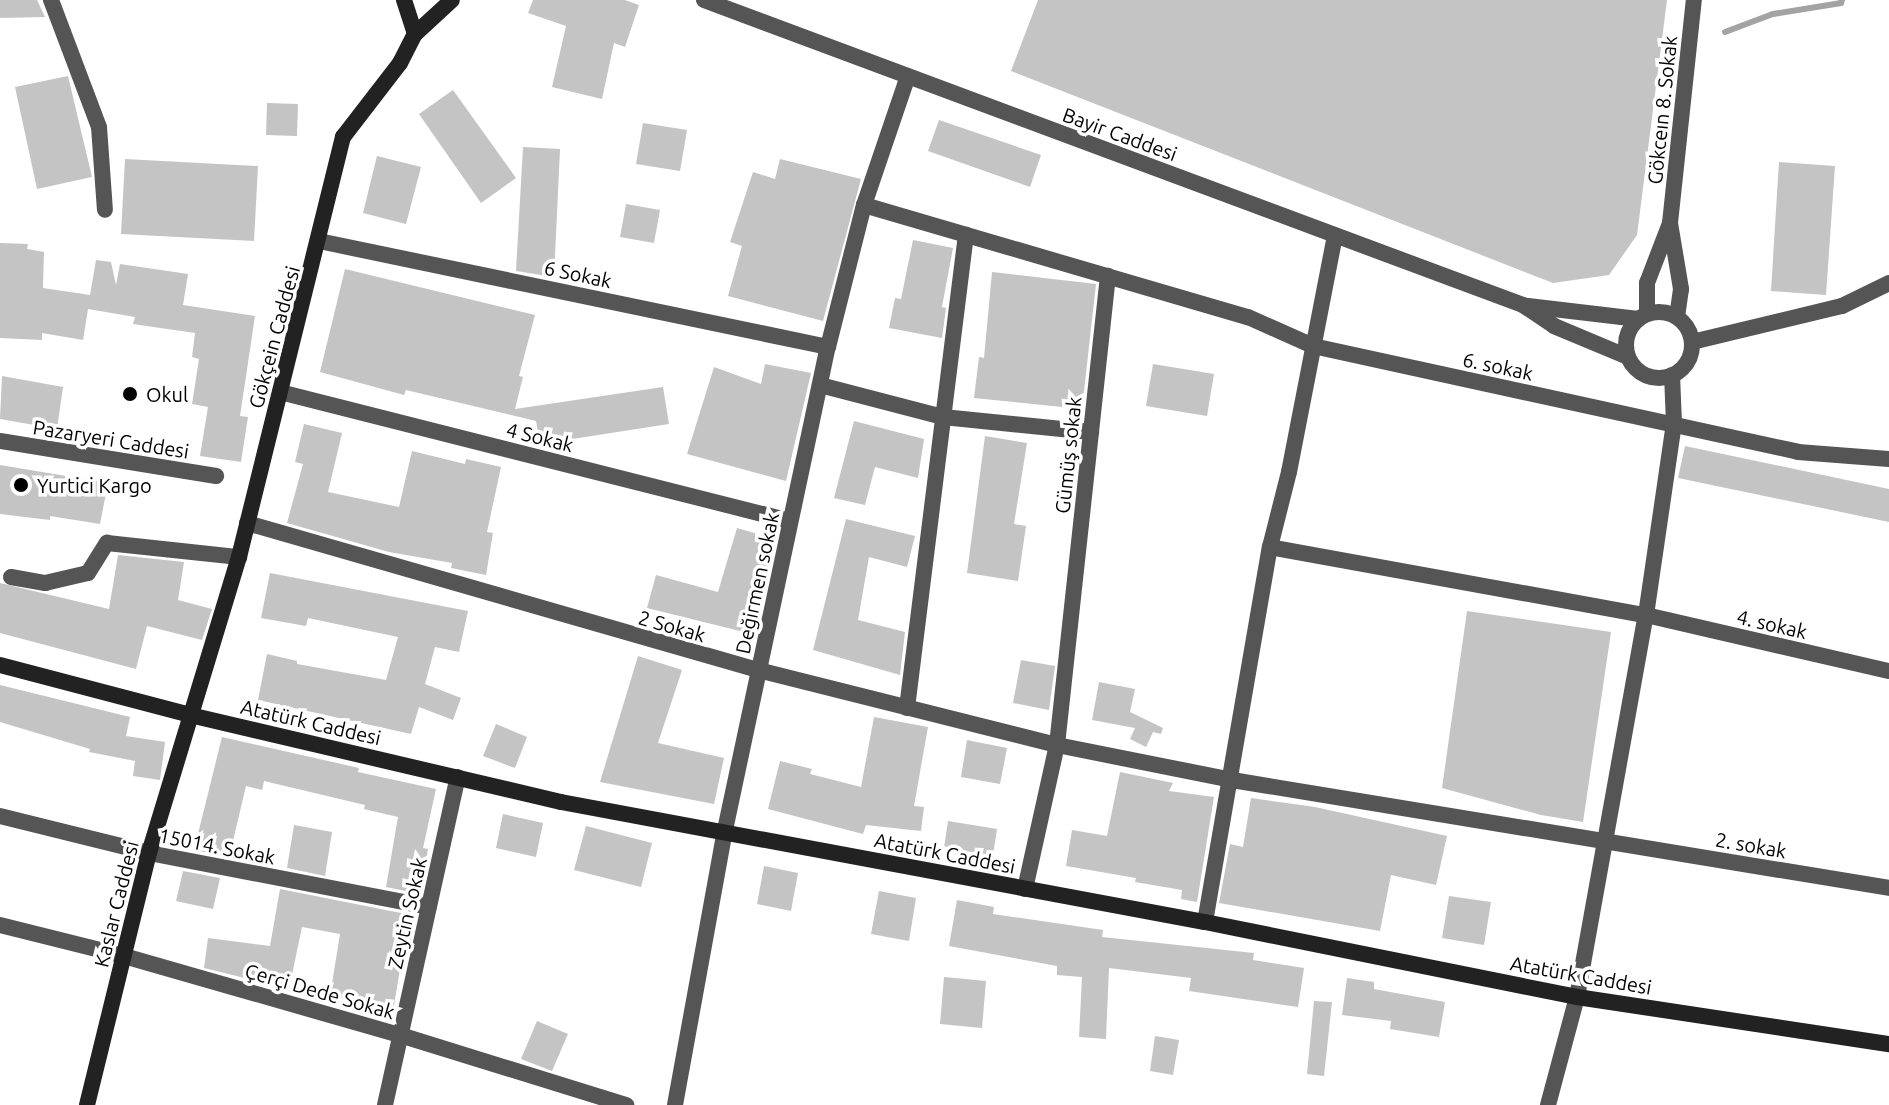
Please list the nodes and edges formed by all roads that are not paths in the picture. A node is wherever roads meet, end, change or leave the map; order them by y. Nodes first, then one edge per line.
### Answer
1 (51, 0) edge
2 (404, 0) edge
3 (452, 0) edge
4 (704, 0) edge
5 (1694, 0) edge
6 (415, 34) junction
7 (908, 76) junction
8 (864, 205) junction
9 (105, 210) dead end
10 (1670, 223) junction
11 (966, 235) junction
12 (1335, 235) junction
13 (319, 241) junction
14 (1108, 276) junction
15 (1889, 283) edge
16 (1523, 305) junction
17 (1642, 316) junction
18 (1677, 316) junction
19 (1692, 342) junction
20 (1313, 346) junction
21 (828, 347) junction
22 (1628, 357) junction
23 (1672, 375) junction
24 (820, 385) junction
25 (280, 392) junction
26 (943, 417) junction
27 (1674, 424) junction
28 (1091, 432) junction
29 (0, 441) edge
30 (1889, 459) edge
31 (216, 476) dead end
32 (790, 521) junction
33 (247, 523) junction
34 (1270, 547) junction
35 (239, 557) junction
36 (11, 577) dead end
37 (1646, 615) junction
38 (0, 665) edge
39 (758, 670) junction
40 (1889, 671) edge
41 (907, 708) junction
42 (190, 715) junction
43 (1057, 745) junction
44 (458, 777) junction
45 (1232, 780) junction
46 (0, 816) edge
47 (725, 830) junction
48 (1607, 841) junction
49 (149, 853) junction
50 (1889, 888) edge
51 (1025, 889) junction
52 (429, 907) junction
53 (1205, 922) junction
54 (0, 925) edge
55 (124, 956) junction
56 (1577, 997) junction
57 (400, 1035) junction
58 (1889, 1044) edge
59 (87, 1105) edge
60 (385, 1105) edge
61 (626, 1105) edge
62 (675, 1105) edge
63 (1548, 1105) edge

1 - 9 street
2 - 6 street
3 - 6 street, Gökçein Caddesi
4 - 7 street, Bayir Caddesi
5 - 10 street, Gökceın 8. Sokak
6 - 13 street, Gökçein Caddesi
7 - 8 street, Değirmen sokak
7 - 12 street, Bayir Caddesi
8 - 11 street
8 - 21 street, Değirmen sokak
10 - 17 street, Gökceın 8. Sokak
10 - 18 street, Gökceın 8. Sokak
11 - 14 street
11 - 26 street
12 - 16 street, Bayir Caddesi
12 - 20 street
13 - 21 street, 6 Sokak
13 - 25 street, Gökçein Caddesi
14 - 20 street, 6. sokak
14 - 28 street, Gümüş sokak
15 - 19 street
16 - 17 street, Bayir Caddesi
16 - 22 street, Bayir Caddesi
17 - 18 street
17 - 22 street
18 - 19 street
19 - 23 street
20 - 27 street, 6. sokak
20 - 34 street
21 - 24 street, Değirmen sokak
22 - 23 street
23 - 27 street
24 - 26 street
24 - 32 street, Değirmen sokak
25 - 32 street, 4 Sokak
25 - 33 street, Gökçein Caddesi
26 - 28 street
26 - 41 street
27 - 30 street, 6. sokak
27 - 37 street
28 - 43 street, Gümüş sokak
29 - 31 street, Pazaryeri Caddesi
32 - 39 street, Değirmen sokak
33 - 35 street, Gökçein Caddesi
33 - 39 street, 2 Sokak
34 - 37 street, 4. sokak
34 - 45 street
35 - 36 street
35 - 42 street, Gökçein Caddesi
37 - 40 street, 4. sokak
37 - 48 street
38 - 42 street, Atatürk Caddesi
39 - 41 street, 2 Sokak
39 - 47 street, Değirmen sokak
41 - 43 street, 2 Sokak
42 - 44 street, Atatürk Caddesi
42 - 49 street, Kaslar Caddesi
43 - 45 street, 2 Sokak
43 - 51 street, Gümüş sokak
44 - 47 street, Atatürk Caddesi
44 - 52 street, Zeytin Sokak
45 - 48 street, 2. sokak
45 - 53 street
46 - 49 street, 15014. Sokak
47 - 51 street, Atatürk Caddesi
47 - 62 street, Değirmen sokak
48 - 50 street, 2. sokak
48 - 56 street
49 - 52 street, 15014. Sokak
49 - 55 street, Kaslar Caddesi
51 - 53 street, Atatürk Caddesi
52 - 57 street, Zeytin Sokak
53 - 56 street, Atatürk Caddesi
54 - 55 street, Çerçi Dede Sokak
55 - 57 street, Çerçi Dede Sokak
55 - 59 street, Kaslar Caddesi
56 - 58 street, Atatürk Caddesi
56 - 63 street
57 - 60 street, Zeytin Sokak
57 - 61 street, Çerçi Dede Sokak

